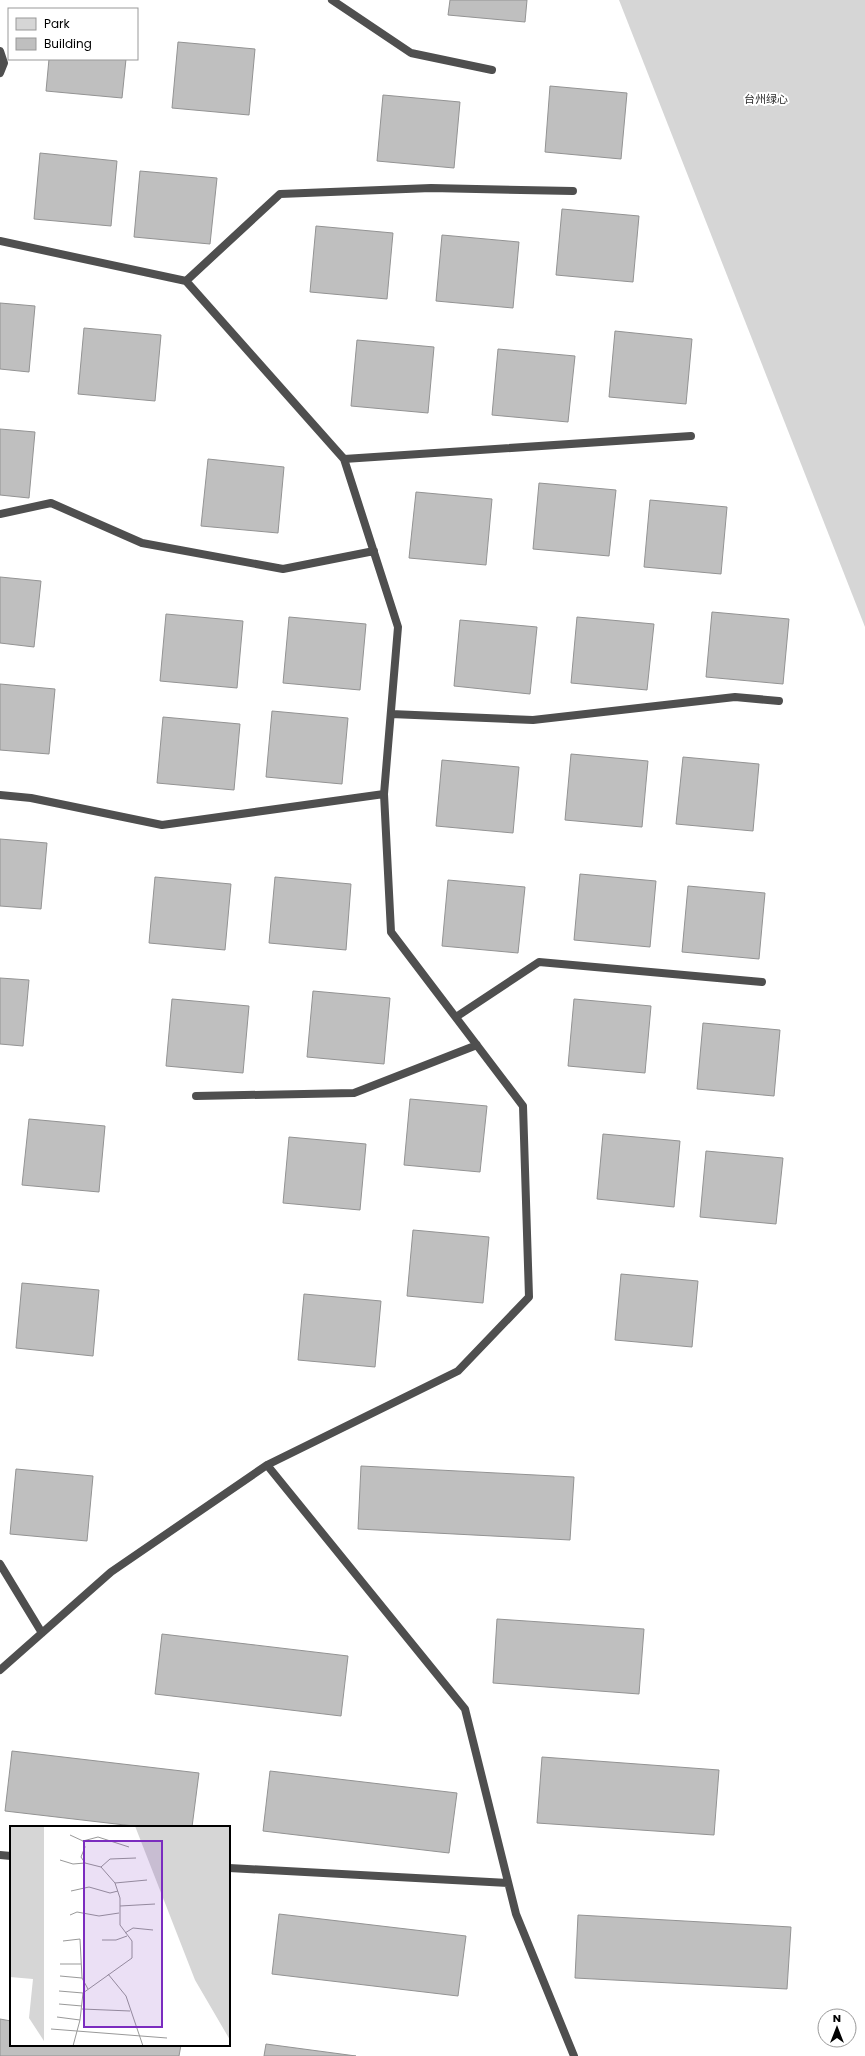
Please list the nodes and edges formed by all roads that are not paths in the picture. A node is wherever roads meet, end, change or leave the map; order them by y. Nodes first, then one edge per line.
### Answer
1 (332, 0) edge
2 (0, 51) edge
3 (492, 70) dead end
4 (0, 73) edge
5 (573, 191) dead end
6 (1, 239) edge
7 (186, 281) junction
8 (691, 436) dead end
9 (344, 459) junction
10 (0, 514) edge
11 (374, 551) junction
12 (779, 700) dead end
13 (391, 714) junction
14 (384, 794) junction
15 (0, 795) edge
16 (762, 982) dead end
17 (456, 1017) junction
18 (477, 1045) junction
19 (196, 1096) dead end
20 (267, 1465) junction
21 (0, 1564) edge
22 (42, 1633) junction
23 (0, 1670) edge
24 (0, 1855) edge
25 (10, 1856) edge
26 (230, 1868) edge
27 (508, 1884) junction
28 (574, 2056) edge

1 - 3 lane
2 - 4 lane
5 - 7 lane
6 - 7 lane
7 - 9 lane
8 - 9 lane
9 - 11 lane
10 - 11 lane
11 - 13 lane
12 - 13 lane
13 - 14 lane
14 - 15 lane
14 - 17 lane
16 - 17 lane
17 - 18 lane
18 - 19 lane
18 - 20 lane
20 - 22 lane
20 - 27 lane
21 - 22 lane
22 - 23 lane
24 - 25 lane
26 - 27 lane
27 - 28 lane

